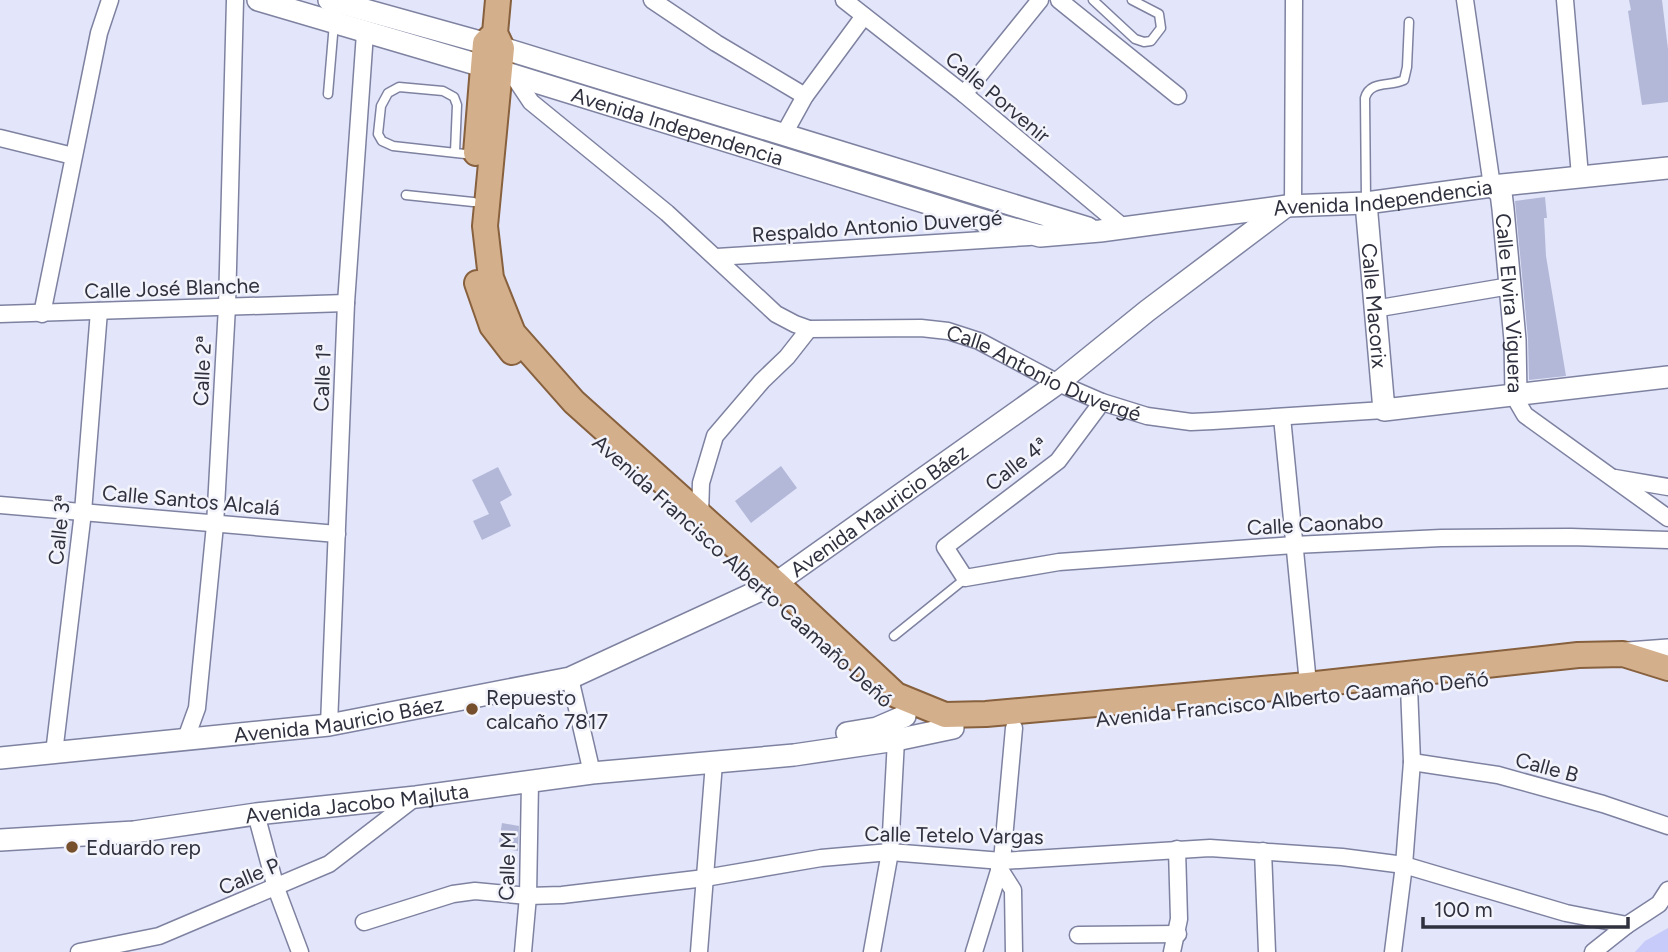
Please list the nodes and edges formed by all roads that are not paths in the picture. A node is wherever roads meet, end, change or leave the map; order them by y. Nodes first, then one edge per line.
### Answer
1 (110, 0) edge
2 (234, 0) edge
3 (258, 0) edge
4 (329, 0) edge
5 (498, 0) edge
6 (652, 0) edge
7 (844, 0) edge
8 (1040, 0) edge
9 (1059, 0) edge
10 (1093, 0) edge
11 (1132, 0) edge
12 (1294, 0) edge
13 (1465, 0) edge
14 (1565, 0) edge
15 (864, 16) junction
16 (1409, 22) dead end
17 (334, 23) junction
18 (365, 33) junction
19 (496, 56) junction
20 (328, 94) dead end
21 (964, 94) junction
22 (805, 96) junction
23 (1178, 96) dead end
24 (783, 134) junction
25 (0, 138) edge
26 (465, 153) junction
27 (73, 156) junction
28 (1668, 168) edge
29 (1580, 176) junction
30 (1492, 186) junction
31 (406, 195) dead end
32 (473, 202) junction
33 (1366, 202) junction
34 (1290, 206) junction
35 (1124, 228) junction
36 (1100, 231) junction
37 (1040, 236) junction
38 (717, 257) junction
39 (1510, 286) junction
40 (346, 303) junction
41 (227, 306) junction
42 (1374, 309) junction
43 (99, 311) junction
44 (0, 314) edge
45 (42, 314) junction
46 (808, 329) junction
47 (1668, 377) edge
48 (1058, 383) junction
49 (1516, 394) junction
50 (1102, 401) junction
51 (1384, 410) junction
52 (1282, 416) junction
53 (1608, 476) junction
54 (1668, 487) edge
55 (0, 505) edge
56 (83, 512) junction
57 (700, 515) junction
58 (1668, 518) edge
59 (215, 525) junction
60 (337, 534) junction
61 (1668, 540) edge
62 (1294, 545) junction
63 (966, 578) junction
64 (768, 587) junction
65 (894, 636) dead end
66 (1668, 650) edge
67 (1623, 654) junction
68 (1668, 668) edge
69 (570, 678) junction
70 (1668, 684) edge
71 (1409, 687) junction
72 (1308, 691) junction
73 (905, 716) junction
74 (330, 725) junction
75 (953, 728) junction
76 (1014, 728) junction
77 (896, 740) junction
78 (185, 741) junction
79 (54, 754) junction
80 (0, 758) edge
81 (1412, 762) junction
82 (714, 763) junction
83 (592, 773) junction
84 (530, 782) junction
85 (416, 797) junction
86 (256, 814) junction
87 (1668, 826) edge
88 (0, 840) edge
89 (1177, 849) junction
90 (1263, 851) junction
91 (890, 852) junction
92 (1001, 864) junction
93 (1404, 865) junction
94 (705, 878) junction
95 (276, 888) junction
96 (1668, 890) edge
97 (528, 896) junction
98 (364, 922) dead end
99 (1627, 925) junction
100 (1178, 934) junction
101 (1078, 935) dead end
102 (79, 952) edge
103 (300, 952) edge
104 (523, 952) edge
105 (699, 952) edge
106 (872, 952) edge
107 (974, 952) edge
108 (1014, 952) edge
109 (1172, 952) edge
110 (1268, 952) edge
111 (1393, 952) edge
112 (1593, 952) edge

1 - 27 street
2 - 41 street, Calle 2ª
3 - 17 main road, Avenida Independencia
4 - 19 main road, Avenida Independencia
5 - 19 main road, Avenida Francisco Alberto Caamaño Deñó
6 - 22 street
7 - 15 street, Calle Porvenir
8 - 21 street
9 - 23 street
10 - 11 lane
12 - 34 street
13 - 30 street
14 - 29 street
15 - 21 street, Calle Porvenir
15 - 22 street
16 - 33 lane
17 - 18 main road, Avenida Independencia
17 - 20 lane
18 - 19 main road, Avenida Independencia
18 - 40 street, Calle 1ª
19 - 24 main road, Avenida Independencia
19 - 26 main road, Avenida Francisco Alberto Caamaño Deñó
19 - 37 main road, Avenida Independencia
19 - 38 street, Calle Antonio Duvergé
19 - 57 main road, Avenida Francisco Alberto Caamaño Deñó
21 - 35 street, Calle Porvenir
22 - 24 street
24 - 36 main road, Avenida Independencia
25 - 27 street
26 - 26 lane
26 - 32 main road, Avenida Francisco Alberto Caamaño Deñó
27 - 45 street
28 - 29 main road, Avenida Independencia
29 - 30 main road, Avenida Independencia
30 - 33 main road, Avenida Independencia
30 - 39 main road, Calle Elvira Viguera
31 - 32 lane
32 - 64 main road, Avenida Francisco Alberto Caamaño Deñó
33 - 34 main road, Avenida Independencia
33 - 42 main road, Calle Macorix
34 - 35 main road, Avenida Independencia
34 - 48 main road, Avenida Mauricio Báez
35 - 36 main road, Avenida Independencia
36 - 37 main road, Avenida Independencia
37 - 38 street, Respaldo Antonio Duvergé
38 - 46 street, Calle Antonio Duvergé
39 - 42 street
39 - 49 main road, Calle Elvira Viguera
40 - 41 street, Calle José Blanche
40 - 60 street, Calle 1ª
41 - 43 street, Calle José Blanche
41 - 59 street, Calle 2ª
42 - 51 main road, Calle Macorix
43 - 45 street, Calle José Blanche
43 - 56 street, Calle 3ª
44 - 45 street, Calle José Blanche
46 - 48 street, Calle Antonio Duvergé
46 - 57 street
47 - 49 main road, Calle Antonio Duvergé
48 - 50 street, Calle Antonio Duvergé
48 - 64 main road, Avenida Mauricio Báez
49 - 51 main road, Calle Antonio Duvergé
49 - 53 street, Calle Elvira Viguera
50 - 52 street, Calle Antonio Duvergé
50 - 63 street, Calle 4ª
51 - 52 street, Calle Antonio Duvergé
52 - 62 street
53 - 54 street
53 - 58 street, Calle Elvira Viguera
55 - 56 street, Calle Santos Alcalá
56 - 59 street, Calle Santos Alcalá
56 - 79 street, Calle 3ª
57 - 64 main road, Avenida Francisco Alberto Caamaño Deñó
59 - 60 street, Calle Santos Alcalá
59 - 78 street, Calle 2ª
60 - 74 street, Calle 1ª
61 - 62 street, Calle Caonabo
62 - 63 street, Calle Caonabo
62 - 72 street
63 - 65 lane
64 - 69 main road, Avenida Mauricio Báez
64 - 72 main road, Avenida Francisco Alberto Caamaño Deñó
64 - 73 main road, Avenida Francisco Alberto Caamaño Deñó
66 - 67 main road
67 - 68 main road, Avenida Francisco Alberto Caamaño Deñó
67 - 72 main road, Avenida Francisco Alberto Caamaño Deñó
69 - 74 main road, Avenida Mauricio Báez
69 - 83 street
70 - 71 main road, Avenida Francisco Alberto Caamaño Deñó
71 - 72 main road, Avenida Francisco Alberto Caamaño Deñó
71 - 81 street
72 - 76 main road, Avenida Francisco Alberto Caamaño Deñó
73 - 75 main road, Avenida Francisco Alberto Caamaño Deñó
73 - 82 main road, Avenida Jacobo Majluta
74 - 78 main road, Avenida Mauricio Báez
75 - 76 main road, Avenida Francisco Alberto Caamaño Deñó
75 - 77 main road, Avenida Jacobo Majluta
76 - 92 street
77 - 82 main road, Avenida Jacobo Majluta
77 - 91 street
78 - 79 main road, Avenida Mauricio Báez
79 - 80 main road, Avenida Mauricio Báez
81 - 87 street, Calle B
81 - 93 street
82 - 83 main road, Avenida Jacobo Majluta
82 - 94 street
83 - 84 main road, Avenida Jacobo Majluta
84 - 85 main road, Avenida Jacobo Majluta
84 - 97 street, Calle M
85 - 86 main road, Avenida Jacobo Majluta
85 - 95 street, Calle P
86 - 88 main road, Avenida Jacobo Majluta
86 - 95 street
89 - 90 street, Calle Tetelo Vargas
89 - 92 street, Calle Tetelo Vargas
89 - 100 street
90 - 93 street, Calle Tetelo Vargas
90 - 110 street
91 - 92 street, Calle Tetelo Vargas
91 - 94 street, Calle Tetelo Vargas
91 - 106 street
92 - 107 street
92 - 108 street
93 - 99 street, Calle Tetelo Vargas
93 - 111 street
94 - 97 street, Calle Tetelo Vargas
94 - 105 street
95 - 102 street, Calle P
95 - 103 street
96 - 99 street
97 - 98 street, Calle Tetelo Vargas
97 - 104 street, Calle M
99 - 112 street
100 - 101 street
100 - 109 street

